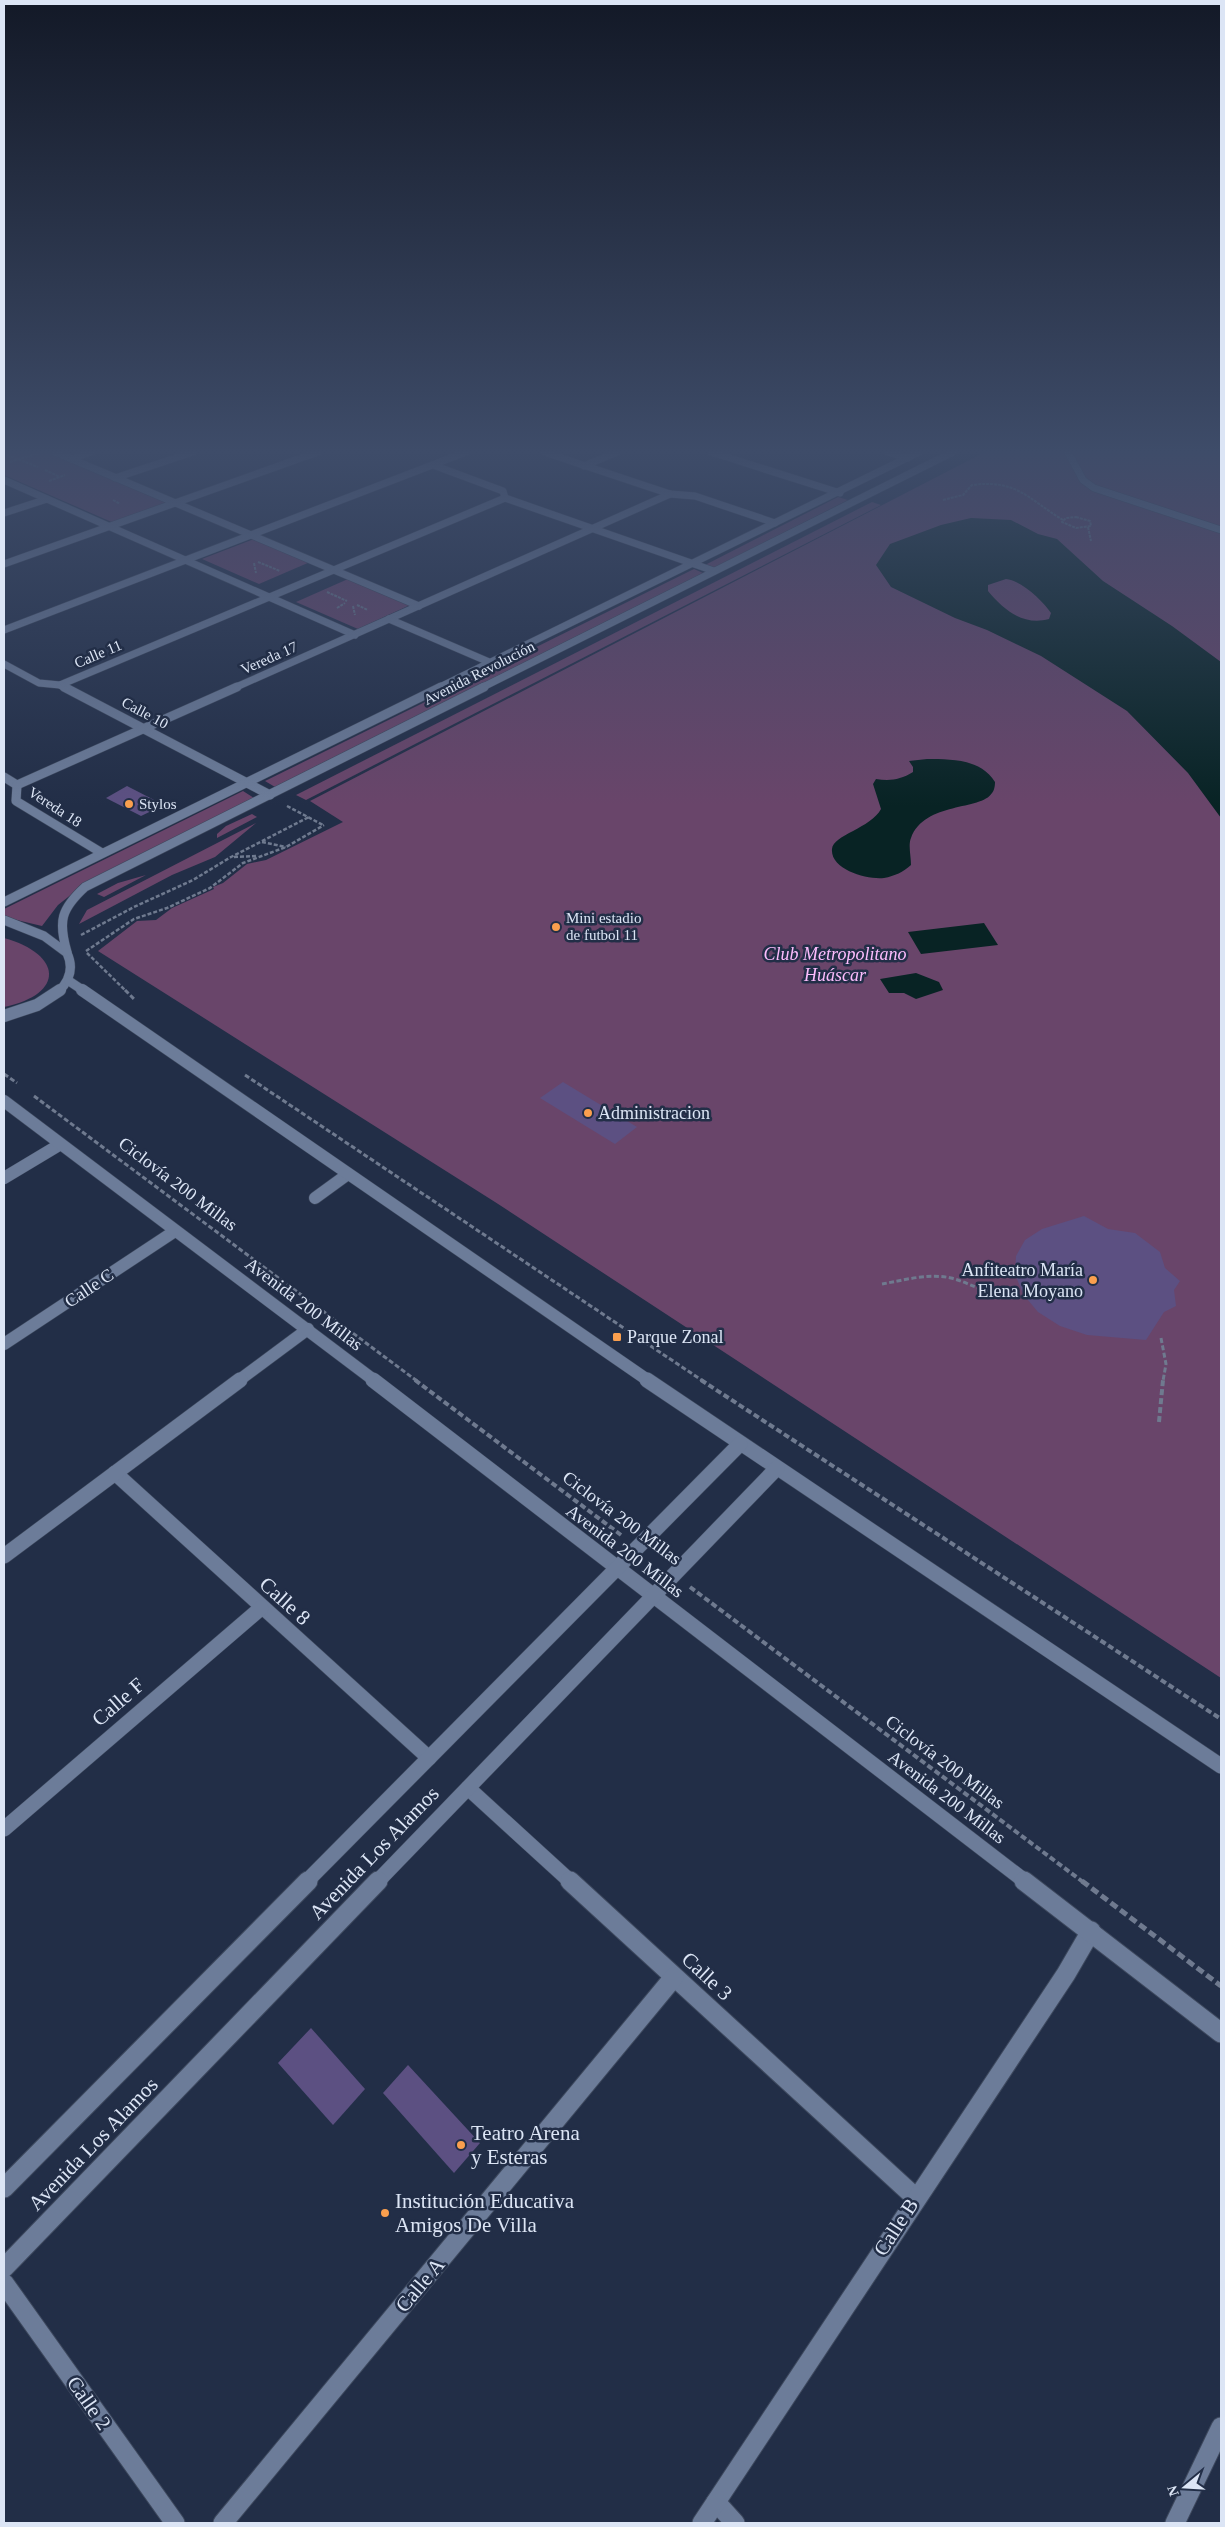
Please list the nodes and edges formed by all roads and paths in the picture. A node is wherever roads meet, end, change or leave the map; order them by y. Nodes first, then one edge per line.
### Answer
1 (160, 570) edge
2 (208, 570) edge
3 (283, 570) edge
4 (334, 570) joint
5 (501, 570) edge
6 (677, 570) edge
7 (711, 570) edge
8 (280, 571) joint
9 (714, 571) joint
10 (273, 574) dead end
11 (333, 588) dead end
12 (269, 597) junction
13 (347, 601) dead end
14 (419, 606) junction
15 (389, 619) junction
16 (4, 630) edge
17 (355, 635) junction
18 (489, 662) junction
19 (4, 664) edge
20 (60, 684) junction
21 (144, 728) junction
22 (4, 777) edge
23 (245, 782) junction
24 (16, 785) junction
25 (270, 795) junction
26 (282, 803) dead end
27 (309, 817) junction
28 (262, 842) junction
29 (286, 847) junction
30 (102, 853) junction
31 (259, 856) junction
32 (231, 857) junction
33 (4, 902) edge
34 (4, 920) edge
35 (75, 938) junction
36 (86, 951) junction
37 (67, 952) junction
38 (69, 980) junction
39 (142, 1005) dead end
40 (4, 1016) edge
41 (240, 1072) dead end
42 (4, 1074) edge
43 (20, 1086) dead end
44 (28, 1091) dead end
45 (4, 1101) edge
46 (60, 1145) junction
47 (348, 1174) junction
48 (4, 1178) edge
49 (315, 1198) dead end
50 (175, 1231) junction
51 (882, 1284) dead end
52 (1010, 1293) dead end
53 (308, 1329) junction
54 (1161, 1338) dead end
55 (4, 1344) edge
56 (1159, 1422) dead end
57 (740, 1444) junction
58 (777, 1468) junction
59 (115, 1473) junction
60 (637, 1547) junction
61 (4, 1556) edge
62 (616, 1569) junction
63 (673, 1574) junction
64 (652, 1595) junction
65 (261, 1608) junction
66 (1221, 1719) edge
67 (429, 1758) junction
68 (1221, 1766) edge
69 (468, 1788) junction
70 (4, 1829) edge
71 (1091, 1931) junction
72 (674, 1977) junction
73 (1221, 1986) edge
74 (1221, 2033) edge
75 (4, 2188) edge
76 (916, 2198) junction
77 (4, 2268) edge
78 (4, 2283) edge
79 (1221, 2427) edge
80 (716, 2502) junction
81 (175, 2523) edge
82 (223, 2523) edge
83 (702, 2523) edge
84 (735, 2523) edge
85 (1175, 2523) edge

1 - 16 street
2 - 12 street
3 - 8 path
4 - 12 street, Calle 11
4 - 14 street
5 - 14 street, Vereda 17
6 - 18 street, Avenida Revolución
7 - 9 street
8 - 10 path
9 - 25 street, Avenida Revolución
11 - 13 path
12 - 17 street
12 - 20 street, Calle 11
14 - 15 street, Vereda 17
15 - 17 street, Vereda 17
15 - 18 street
17 - 21 street, Vereda 17
18 - 23 street, Avenida Revolución
19 - 20 street, Calle 10
20 - 21 street, Calle 10
21 - 23 street, Calle 10
21 - 24 street, Vereda 17
22 - 24 street, Vereda 18
23 - 25 street, Calle 10
23 - 30 street, Avenida Revolución
24 - 30 street, Vereda 18
25 - 37 street, Avenida Revolución
26 - 27 path
27 - 28 path
27 - 29 path
28 - 29 path
28 - 32 path
29 - 31 path
30 - 33 street, Avenida Revolución
31 - 32 path
31 - 36 path
32 - 35 path
34 - 37 street
35 - 36 path
35 - 37 path
36 - 39 path
37 - 38 street, Avenida Revolución
38 - 40 street
38 - 47 street
41 - 66 path
42 - 43 path
44 - 60 path, Ciclovía 200 Millas
45 - 46 street, Avenida 200 Millas
46 - 48 street
46 - 50 street, Avenida 200 Millas
47 - 49 street
47 - 57 street
50 - 53 street, Avenida 200 Millas
50 - 55 street, Calle C
51 - 52 path
53 - 59 street
53 - 62 street, Avenida 200 Millas
54 - 56 path
57 - 58 street
57 - 60 street, Avenida Los Alamos
58 - 63 street, Avenida Los Alamos
58 - 68 street
59 - 61 street
59 - 65 street, Calle 8
60 - 62 street, Avenida Los Alamos
62 - 64 street, Avenida 200 Millas
62 - 67 street, Avenida Los Alamos
63 - 64 street, Avenida Los Alamos
63 - 73 path, Ciclovía 200 Millas
64 - 69 street, Avenida Los Alamos
64 - 71 street, Avenida 200 Millas
65 - 67 street, Calle 8
65 - 70 street, Calle F
67 - 75 street, Avenida Los Alamos
69 - 72 street, Calle 3
69 - 77 street, Avenida Los Alamos
71 - 74 street, Avenida 200 Millas
71 - 76 street, Calle B
72 - 76 street, Calle 3
72 - 82 street, Calle A
76 - 80 street, Calle B
78 - 81 street, Calle 2
79 - 85 street
80 - 83 street, Calle B
80 - 84 street

